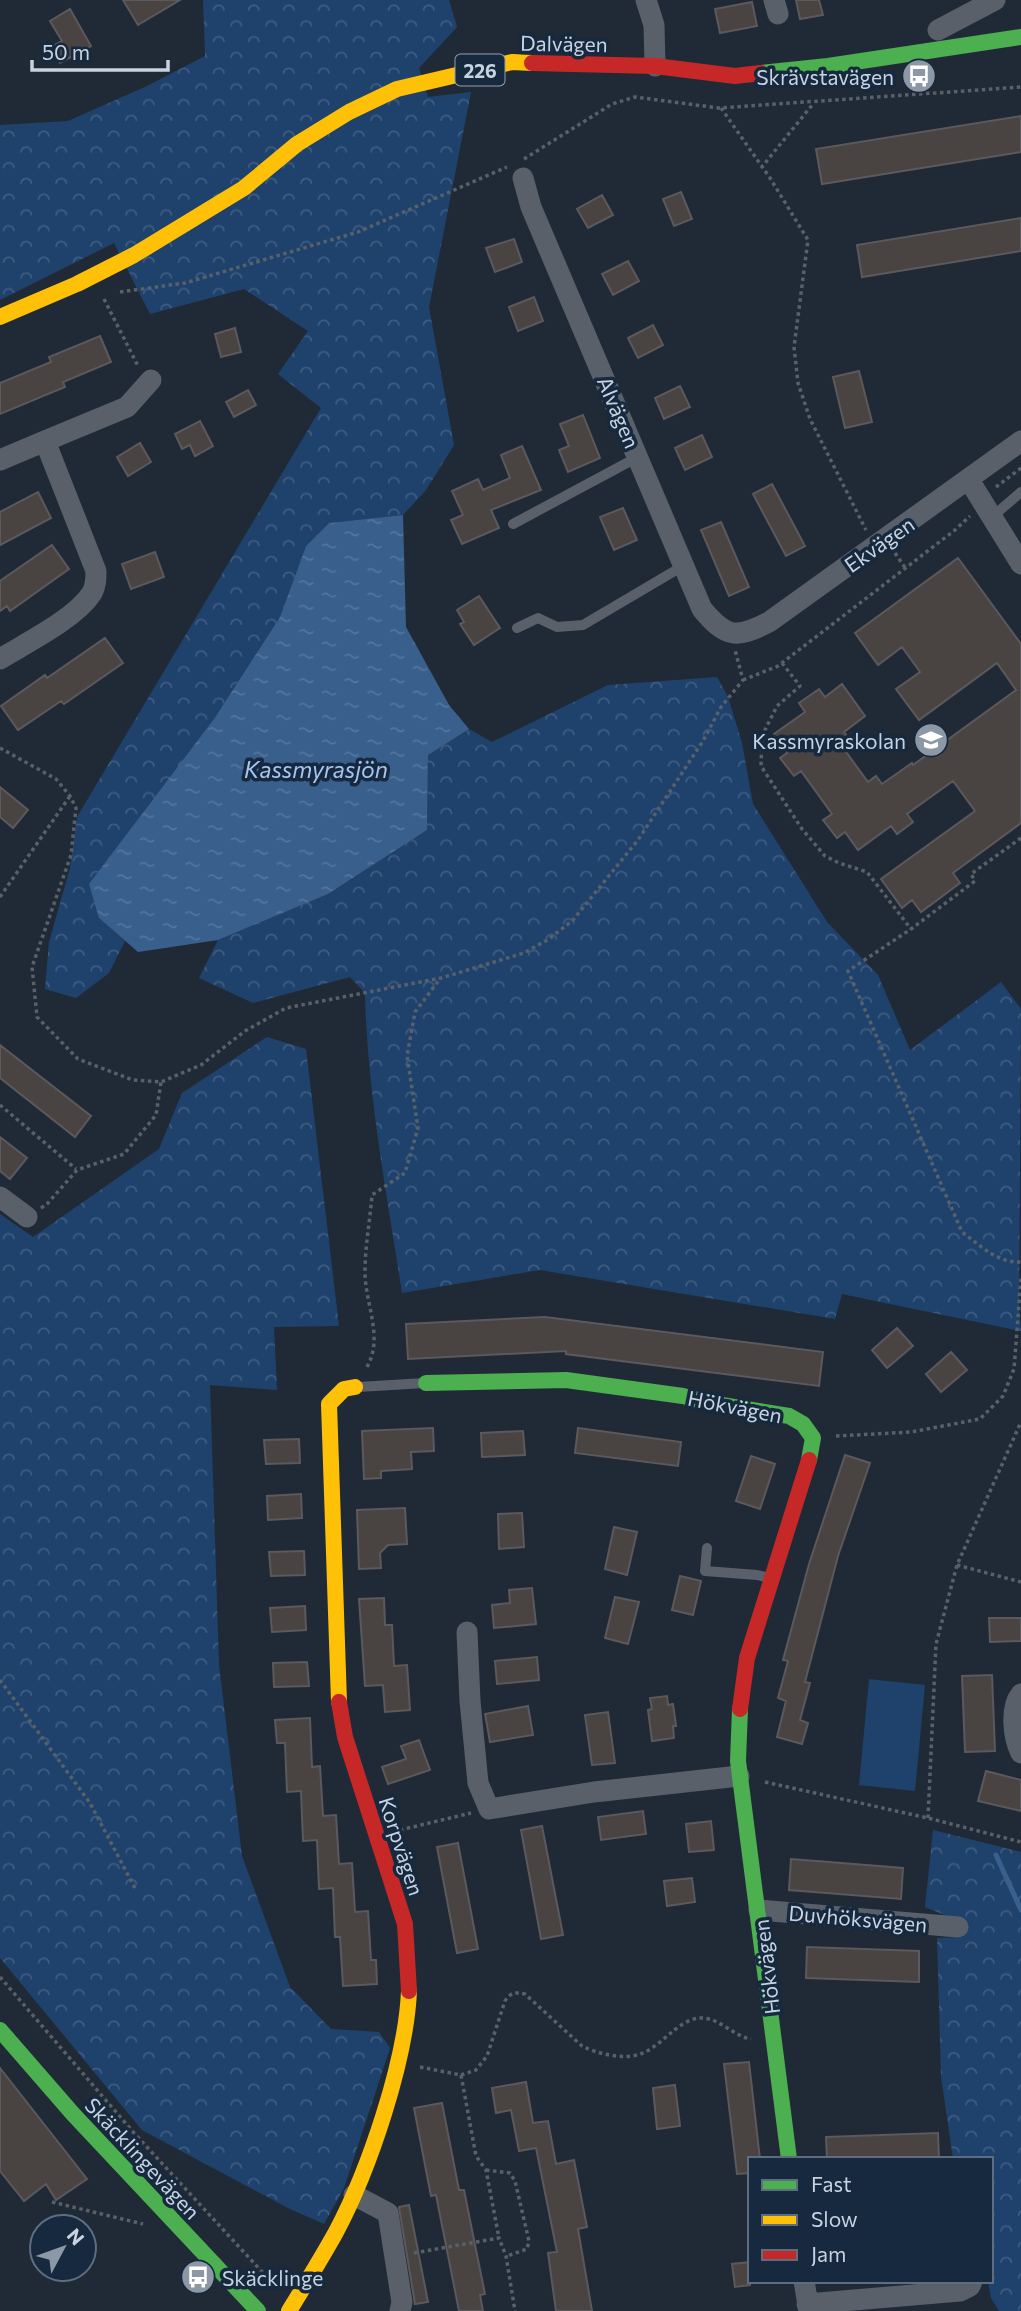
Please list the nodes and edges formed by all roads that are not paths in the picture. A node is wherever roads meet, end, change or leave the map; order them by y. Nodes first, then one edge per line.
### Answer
1 (646, 0) edge
2 (985, 3) edge
3 (938, 30) dead end
4 (1021, 37) edge
5 (655, 66) junction
6 (523, 178) dead end
7 (0, 317) edge
8 (151, 380) road end
9 (45, 441) junction
10 (1021, 441) edge
11 (638, 457) junction
12 (0, 460) edge
13 (969, 480) junction
14 (1021, 492) edge
15 (987, 510) junction
16 (513, 524) dead end
17 (1021, 564) edge
18 (683, 566) junction
19 (517, 628) dead end
20 (731, 634) joint
21 (0, 659) edge
22 (0, 1197) edge
23 (27, 1217) road end
24 (426, 1383) joint
25 (355, 1387) joint
26 (708, 1548) dead end
27 (770, 1578) junction
28 (467, 1632) dead end
29 (1021, 1693) edge
30 (1021, 1753) edge
31 (739, 1776) junction
32 (759, 1910) junction
33 (958, 1927) dead end
34 (0, 2030) edge
35 (789, 2157) edge
36 (354, 2195) junction
37 (804, 2283) edge
38 (971, 2283) edge
39 (292, 2306) edge
40 (808, 2307) edge
41 (258, 2311) edge
42 (400, 2311) edge

1 - 5 street
2 - 3 street
4 - 5 street, Dalvägen / 226
5 - 7 street, Dalvägen / 226
6 - 11 street, Alvägen
8 - 9 street
9 - 12 street
9 - 21 street
10 - 13 street, Ekvägen
11 - 16 lane
11 - 18 street, Alvägen
13 - 15 street
13 - 20 street, Ekvägen
14 - 15 lane
15 - 17 street
18 - 19 lane
18 - 20 street, Alvägen
22 - 23 street
24 - 25 lane
24 - 27 street, Hökvägen
25 - 36 street, Korpvägen
26 - 27 lane
27 - 31 street, Hökvägen
28 - 31 street
29 - 30 street
31 - 32 street, Hökvägen
32 - 33 street, Duvhöksvägen
32 - 35 street, Hökvägen
34 - 41 street, Skäcklingevägen
36 - 39 street, Korpvägen
36 - 42 street
37 - 40 street
38 - 40 street

